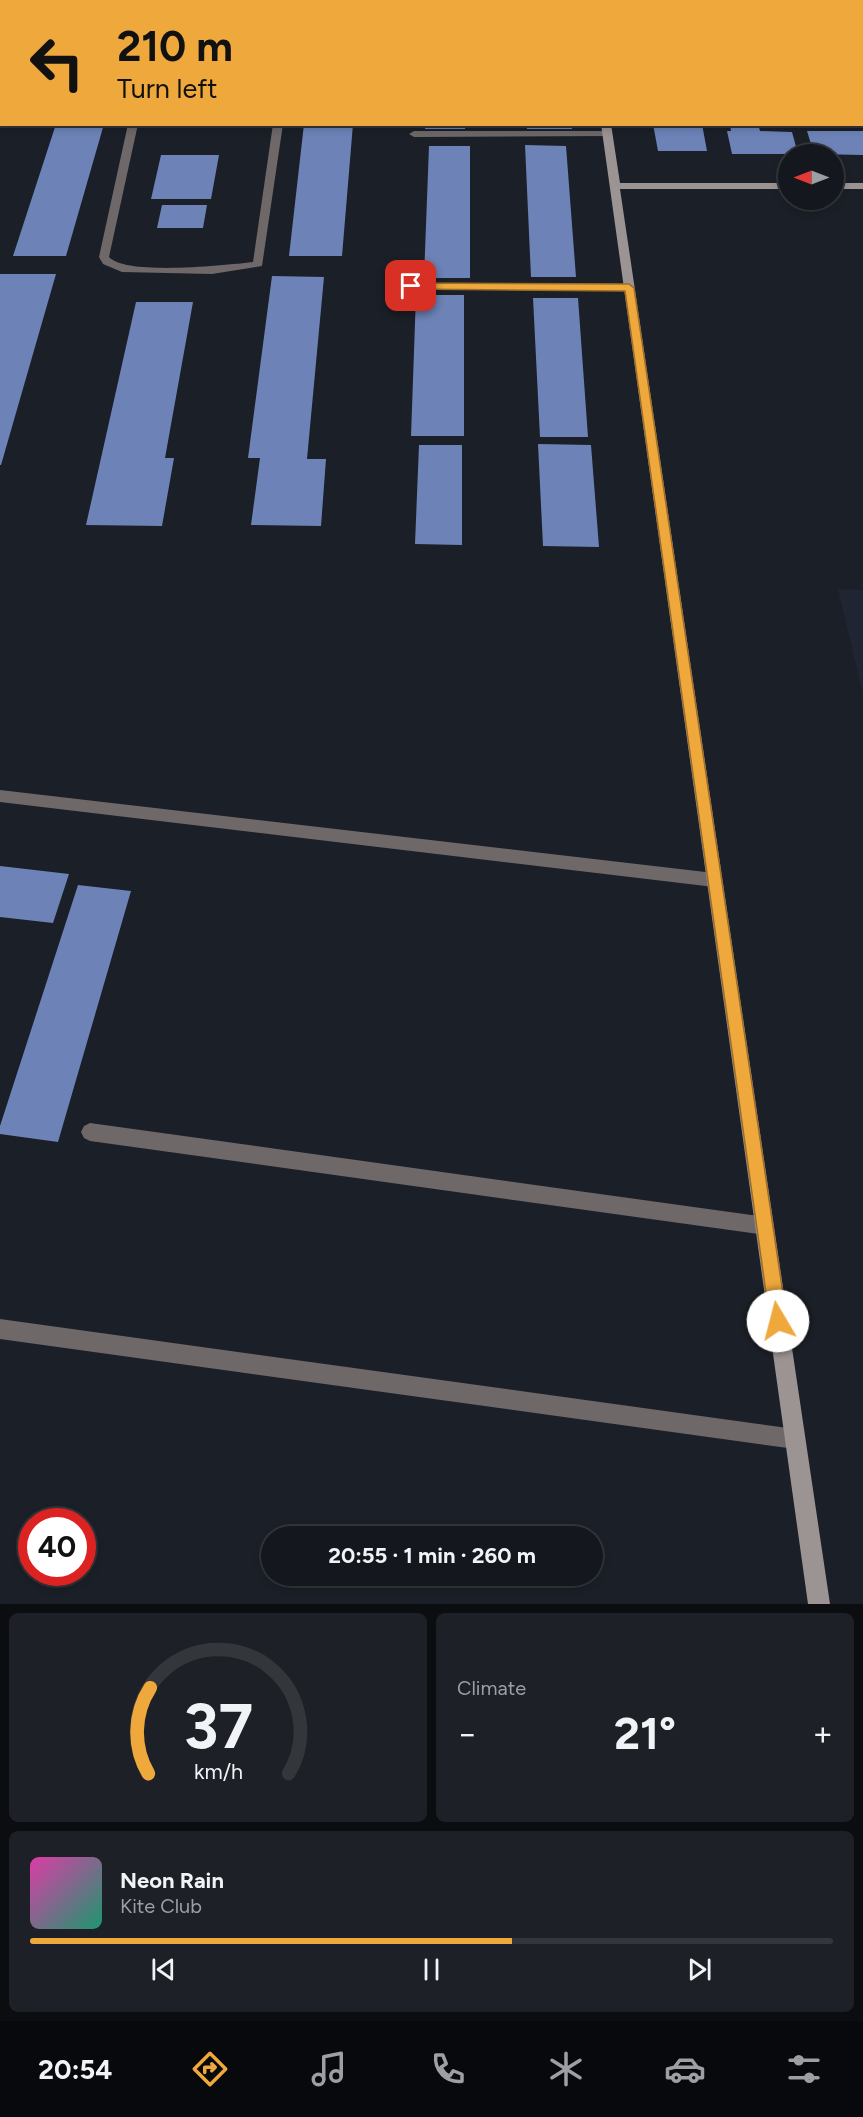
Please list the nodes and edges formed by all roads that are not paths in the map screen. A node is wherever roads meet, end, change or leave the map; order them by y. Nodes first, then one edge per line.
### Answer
1 (134, 126) edge
2 (278, 126) edge
3 (607, 129) edge
4 (414, 134) dead end
5 (614, 186) junction
6 (778, 186) edge
7 (844, 186) edge
8 (863, 186) edge
9 (411, 286) dead end
10 (629, 288) junction
11 (0, 796) edge
12 (714, 880) junction
13 (90, 1132) dead end
14 (765, 1226) junction
15 (0, 1329) edge
16 (795, 1439) junction
17 (819, 1604) edge

1 - 2 lane
3 - 4 lane
3 - 5 street
5 - 6 street
5 - 10 street
7 - 8 street
9 - 10 lane
10 - 12 street
11 - 12 lane
12 - 14 street
13 - 14 lane
14 - 16 street
15 - 16 lane
16 - 17 street

